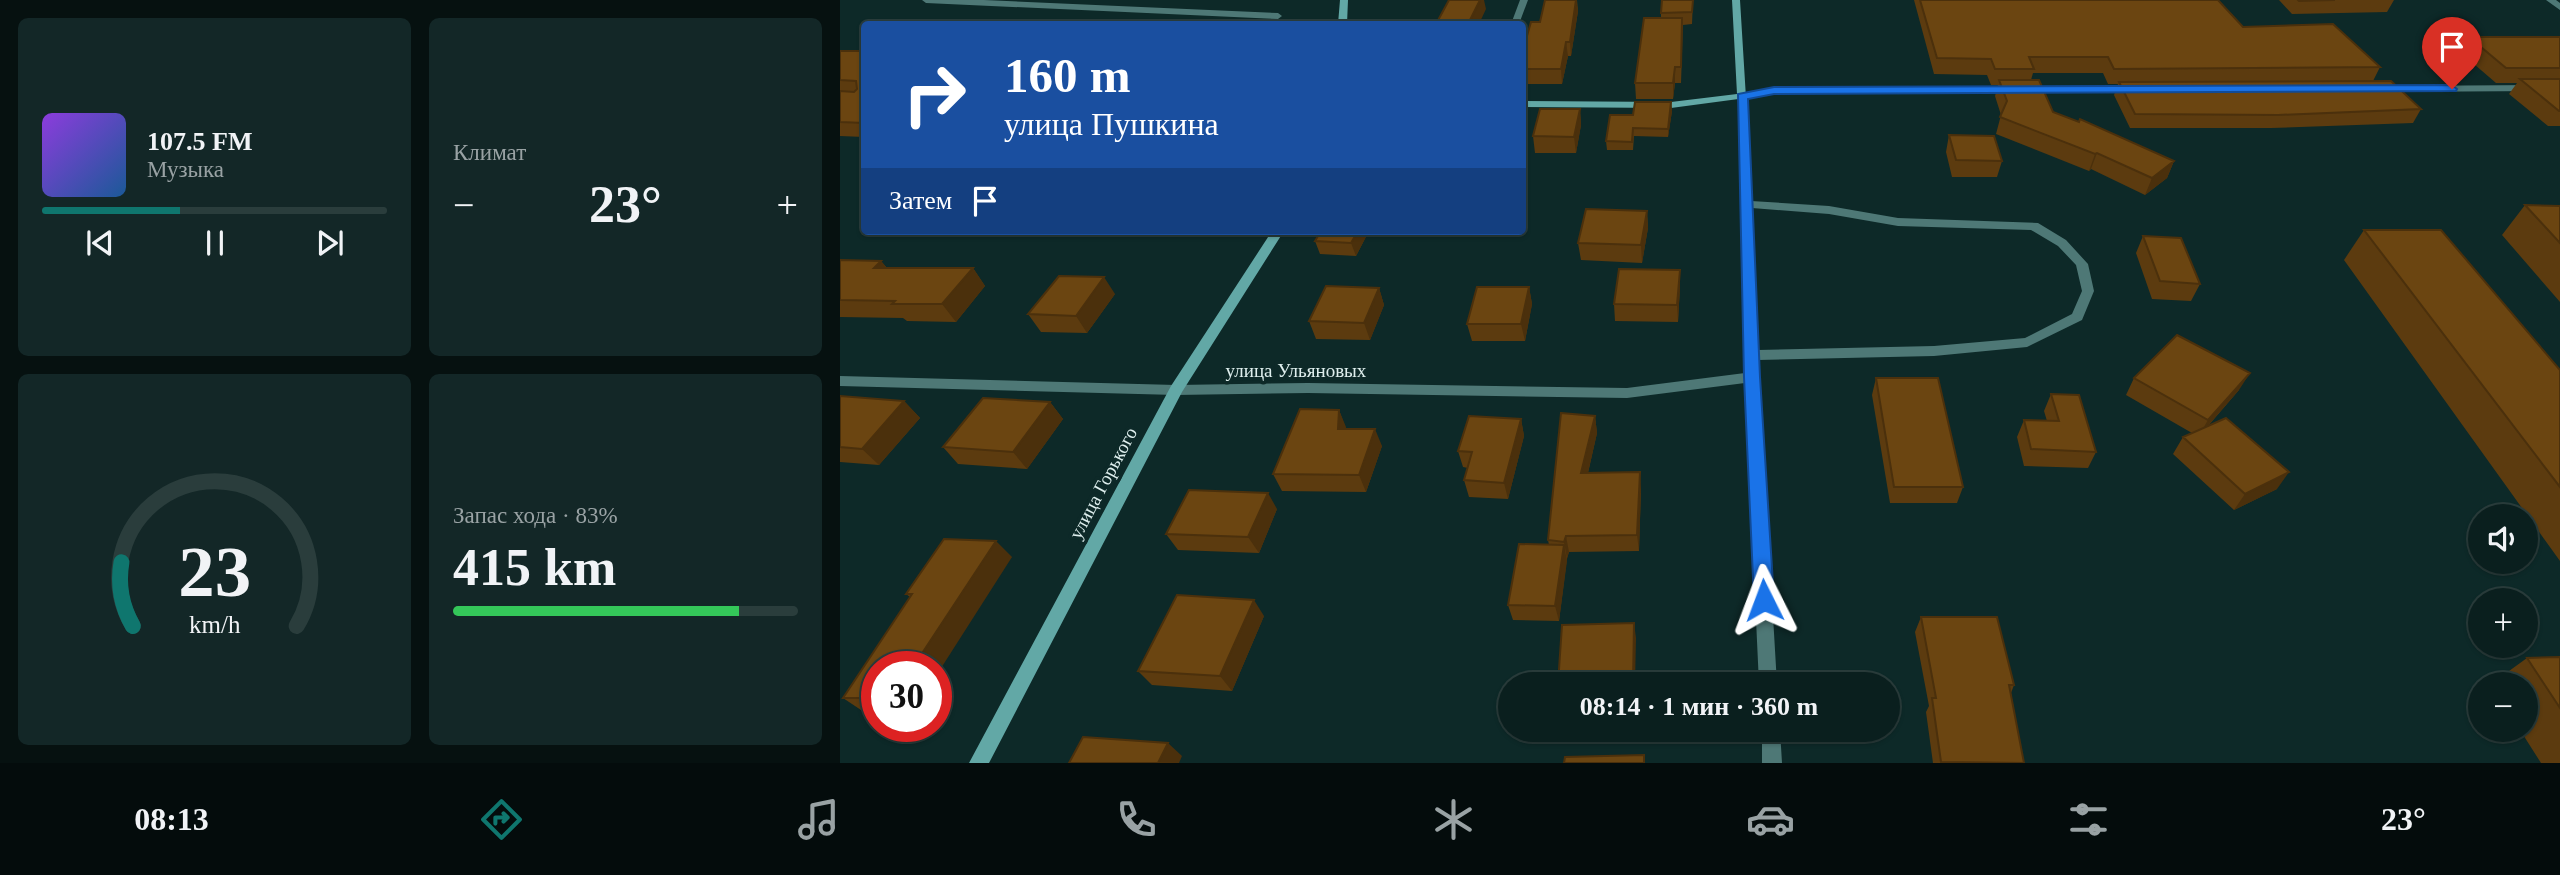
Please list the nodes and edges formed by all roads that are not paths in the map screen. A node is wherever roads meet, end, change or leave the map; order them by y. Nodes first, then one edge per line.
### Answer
1 (926, 0) edge
2 (1344, 0) edge
3 (1524, 0) edge
4 (1736, 0) edge
5 (2550, 0) edge
6 (2560, 7) edge
7 (1278, 16) dead end
8 (1343, 21) edge
9 (1516, 21) edge
10 (2560, 88) edge
11 (2367, 89) edge
12 (2147, 90) edge
13 (1742, 96) junction
14 (1526, 104) edge
15 (1746, 204) junction
16 (1275, 235) edge
17 (1751, 355) junction
18 (1752, 377) junction
19 (840, 381) edge
20 (1176, 390) junction
21 (1767, 672) edge
22 (1771, 742) edge
23 (979, 763) edge
24 (1772, 763) edge

1 - 7 street
2 - 8 main road
3 - 9 street
4 - 13 main road
5 - 6 street
10 - 11 street
12 - 13 street
13 - 14 main road
13 - 15 street
15 - 17 street
15 - 17 street
16 - 20 main road, улица Горького
17 - 18 street
18 - 20 street, улица Ульяновых
18 - 21 street
19 - 20 street, улица Ульяновых
20 - 23 main road, улица Горького
22 - 24 street

